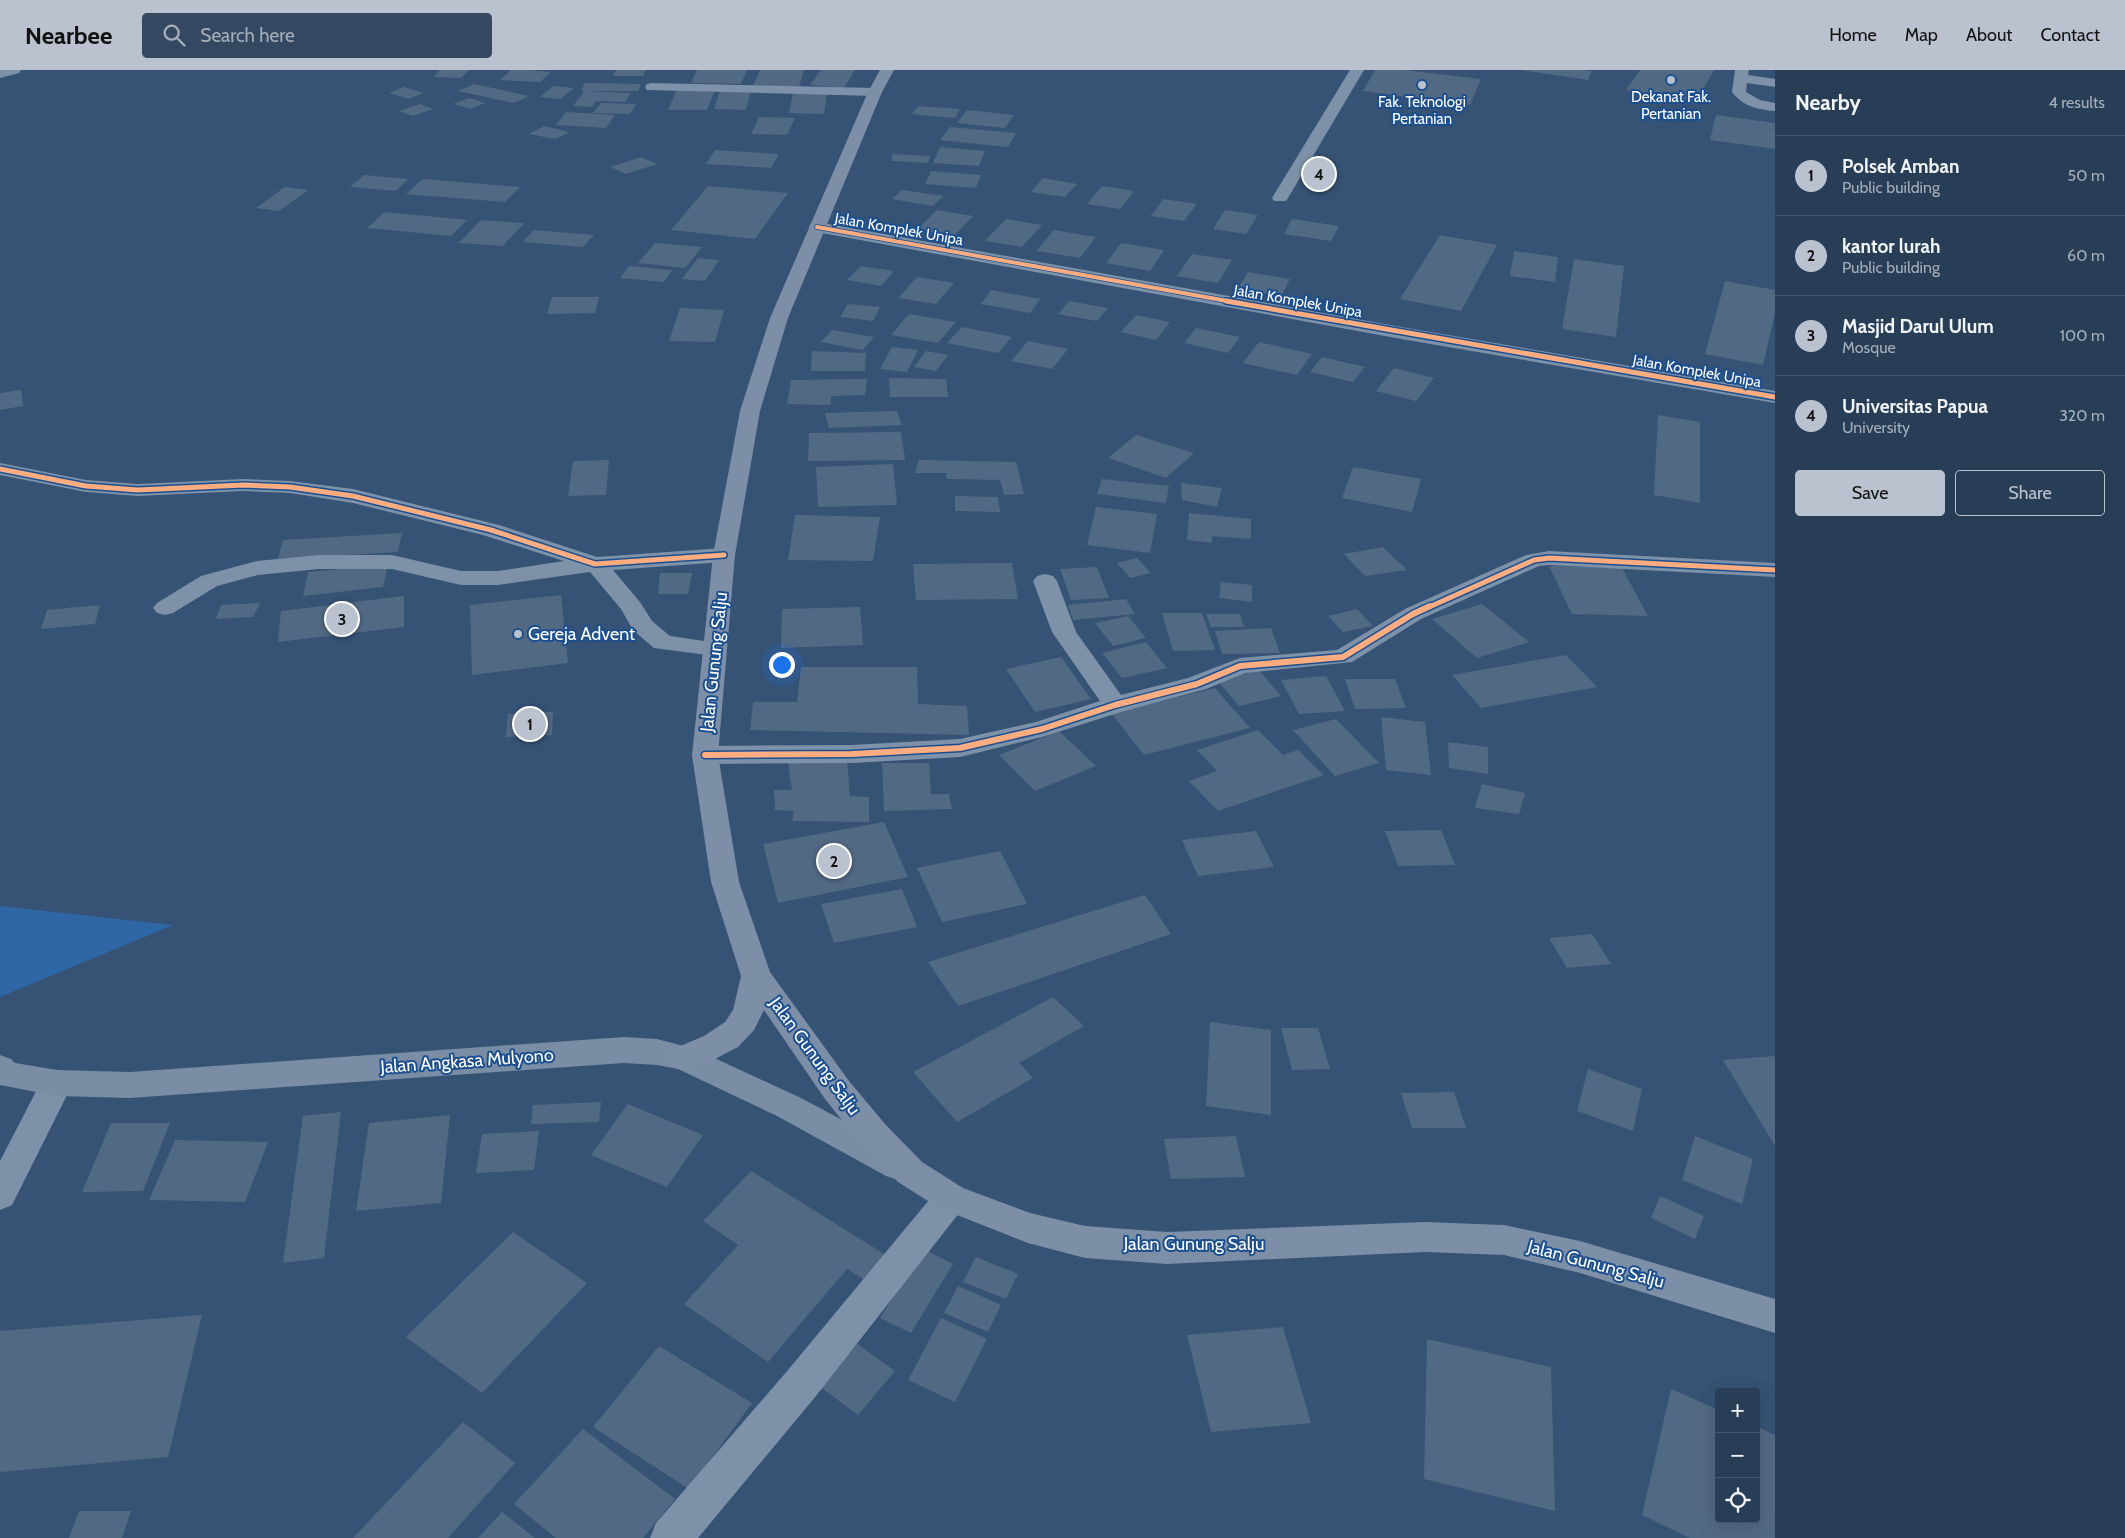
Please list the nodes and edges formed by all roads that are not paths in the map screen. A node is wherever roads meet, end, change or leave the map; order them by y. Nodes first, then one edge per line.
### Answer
1 (14, 70) edge
2 (1357, 70) edge
3 (0, 74) edge
4 (1742, 74) edge
5 (881, 81) edge
6 (1775, 84) edge
7 (652, 87) dead end
8 (1775, 107) edge
9 (1280, 198) dead end
10 (817, 227) junction
11 (1775, 397) edge
12 (0, 469) edge
13 (724, 555) junction
14 (595, 564) junction
15 (1775, 570) edge
16 (1045, 581) dead end
17 (165, 608) dead end
18 (715, 650) junction
19 (1114, 705) junction
20 (705, 755) junction
21 (756, 976) junction
22 (684, 1058) junction
23 (0, 1068) edge
24 (57, 1082) junction
25 (910, 1172) junction
26 (0, 1195) edge
27 (951, 1198) junction
28 (1775, 1316) edge
29 (671, 1538) edge

1 - 3 street
2 - 9 street
4 - 6 street
4 - 8 street
5 - 7 street
5 - 10 main road, Jalan Gunung Salju
10 - 11 street, Jalan Komplek Unipa
10 - 13 main road, Jalan Gunung Salju
12 - 14 street
13 - 14 street
13 - 18 main road, Jalan Gunung Salju
14 - 17 street
14 - 18 street
15 - 19 street
16 - 19 street
18 - 20 main road, Jalan Gunung Salju
19 - 20 street
20 - 21 main road, Jalan Gunung Salju
21 - 22 main road
21 - 25 main road, Jalan Gunung Salju
22 - 24 main road, Jalan Angkasa Mulyono
22 - 25 main road, Jalan Angkasa Mulyono
23 - 24 main road, Jalan Angkasa Mulyono
24 - 26 street
25 - 27 main road, Jalan Gunung Salju
27 - 28 main road, Jalan Gunung Salju
27 - 29 street

